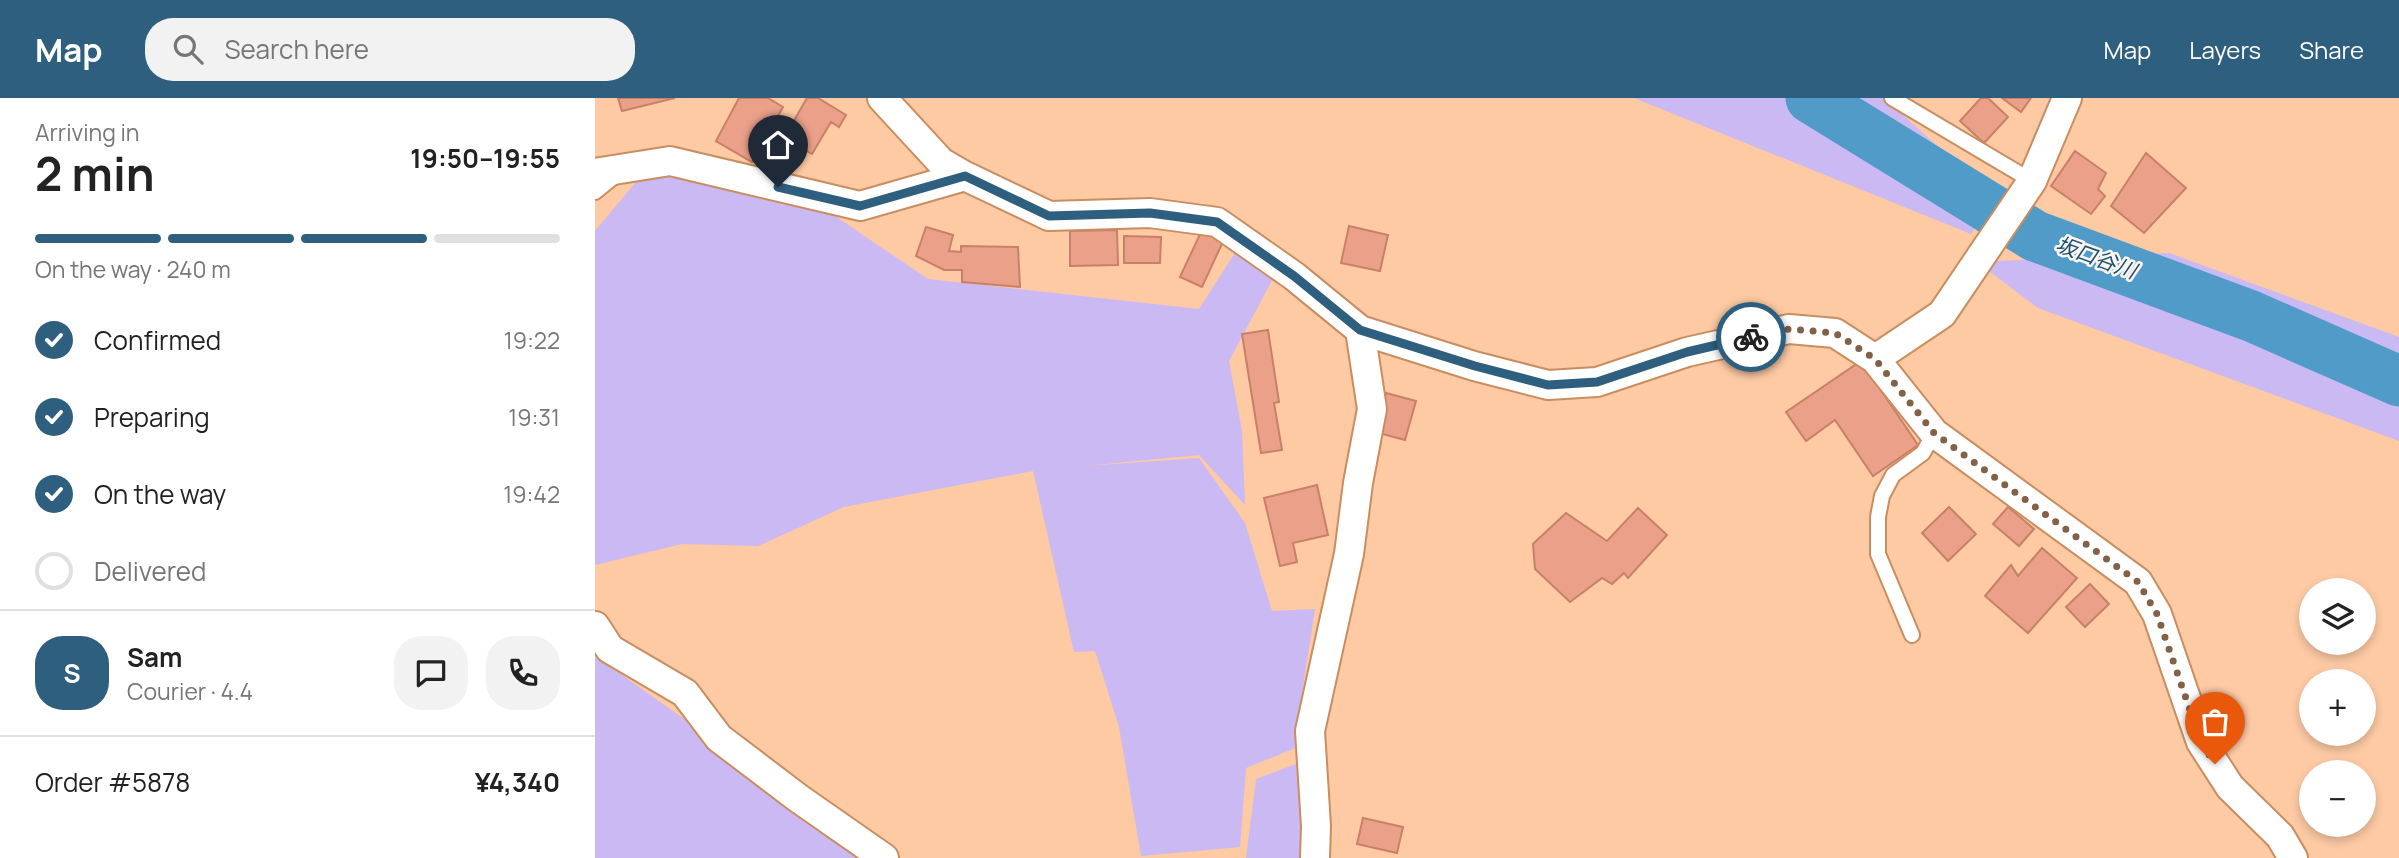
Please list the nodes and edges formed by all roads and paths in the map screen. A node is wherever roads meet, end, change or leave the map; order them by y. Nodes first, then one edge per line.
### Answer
1 (882, 98) edge
2 (1892, 98) edge
3 (2067, 98) edge
4 (625, 168) junction
5 (595, 173) edge
6 (965, 176) junction
7 (2032, 181) junction
8 (595, 192) edge
9 (1360, 330) junction
10 (1875, 359) junction
11 (1934, 433) junction
12 (595, 626) edge
13 (1912, 635) dead end
14 (884, 858) edge
15 (1315, 858) edge
16 (2293, 858) edge

1 - 6 street
2 - 7 lane
3 - 7 street
4 - 5 street
4 - 6 street
4 - 8 lane
6 - 9 street
7 - 10 street
9 - 10 street
9 - 15 street
10 - 11 street
11 - 13 lane
11 - 16 street
12 - 14 street

